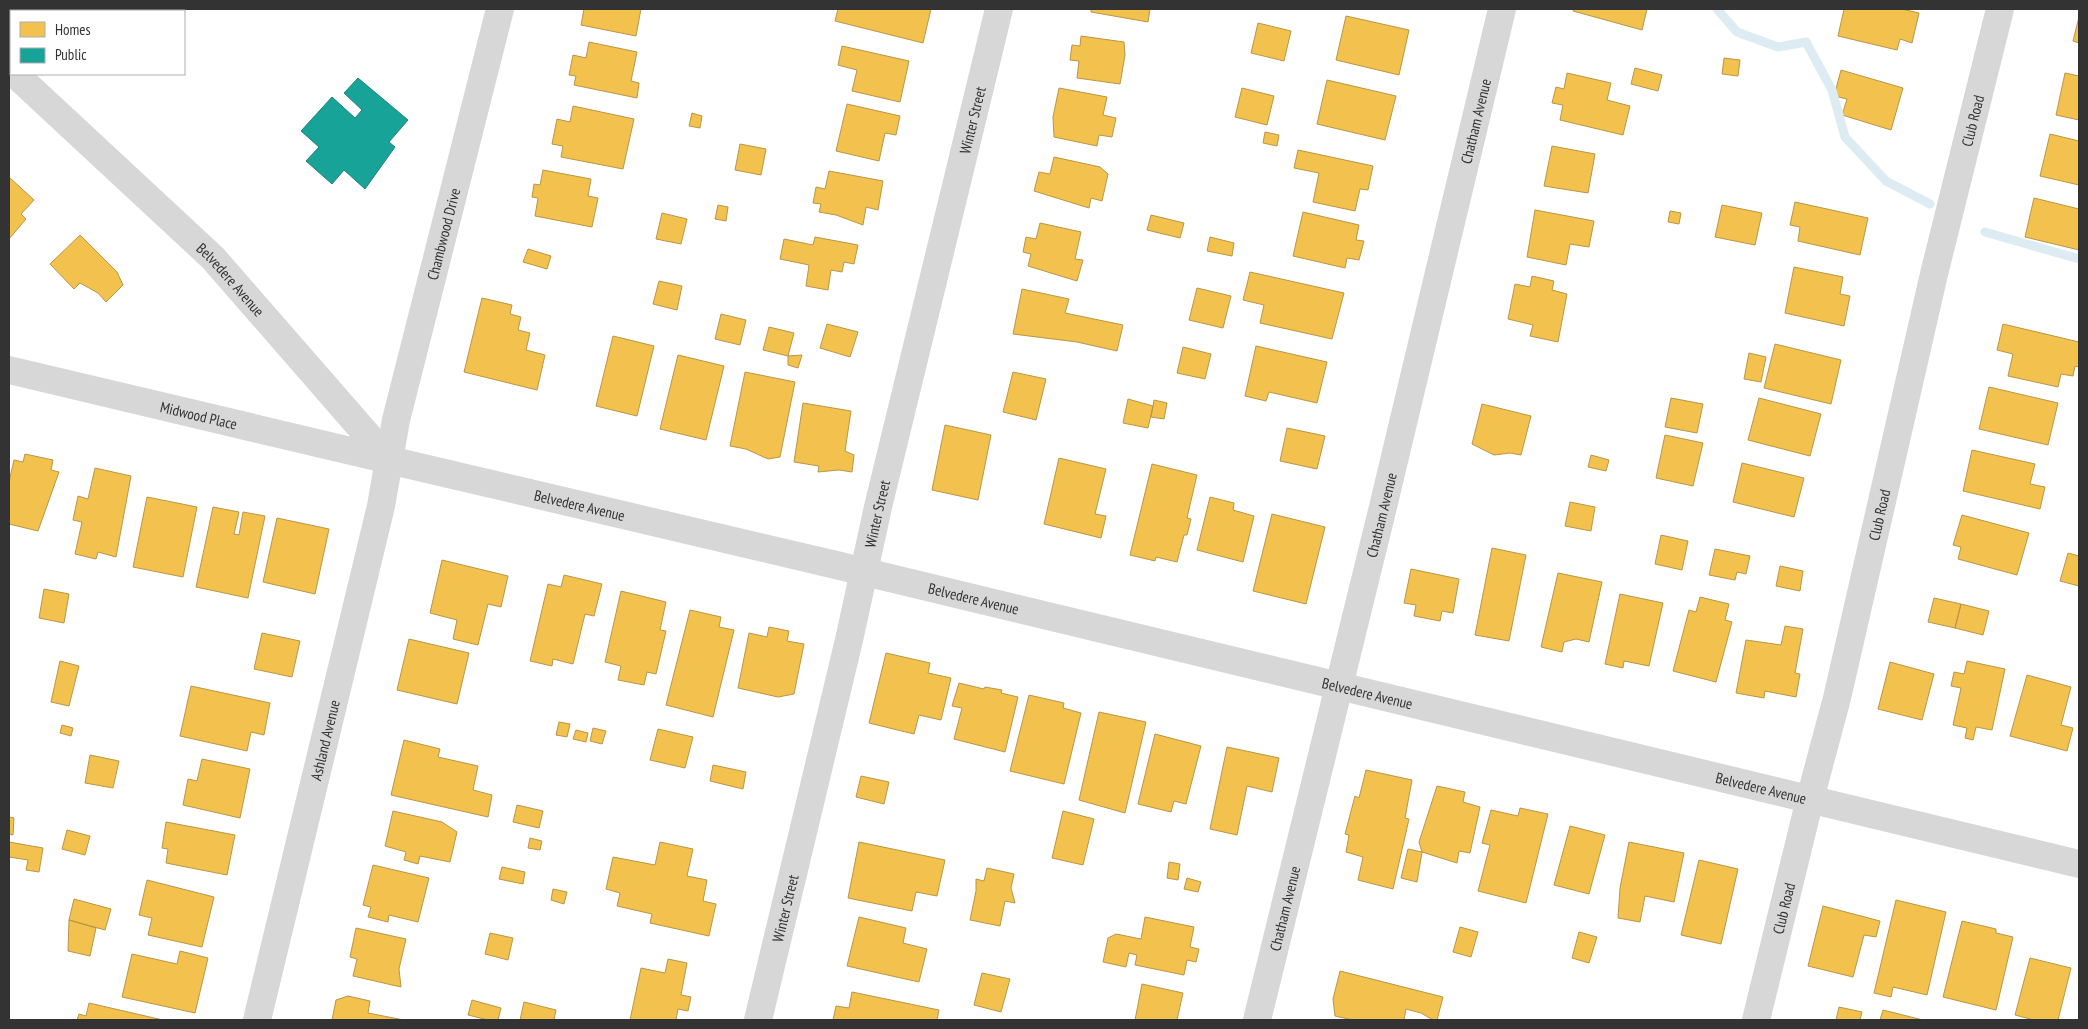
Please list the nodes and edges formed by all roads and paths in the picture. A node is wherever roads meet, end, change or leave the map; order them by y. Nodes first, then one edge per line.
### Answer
1 (500, 9) edge
2 (999, 9) edge
3 (1502, 9) edge
4 (2000, 9) edge
5 (16, 75) edge
6 (9, 370) edge
7 (389, 460) junction
8 (864, 572) junction
9 (1337, 687) junction
10 (1810, 799) junction
11 (2079, 864) edge
12 (257, 1020) edge
13 (758, 1020) edge
14 (1257, 1020) edge
15 (1756, 1020) edge

1 - 7 street, Chambwood Drive
2 - 8 street, Winter Street
3 - 9 street, Chatham Avenue
4 - 10 street, Club Road
5 - 7 street, Belvedere Avenue
6 - 7 street, Midwood Place
7 - 8 street, Belvedere Avenue
7 - 12 street, Ashland Avenue
8 - 9 street, Belvedere Avenue
8 - 13 street, Winter Street
9 - 10 street, Belvedere Avenue
9 - 14 street, Chatham Avenue
10 - 11 street, Belvedere Avenue
10 - 15 street, Club Road

